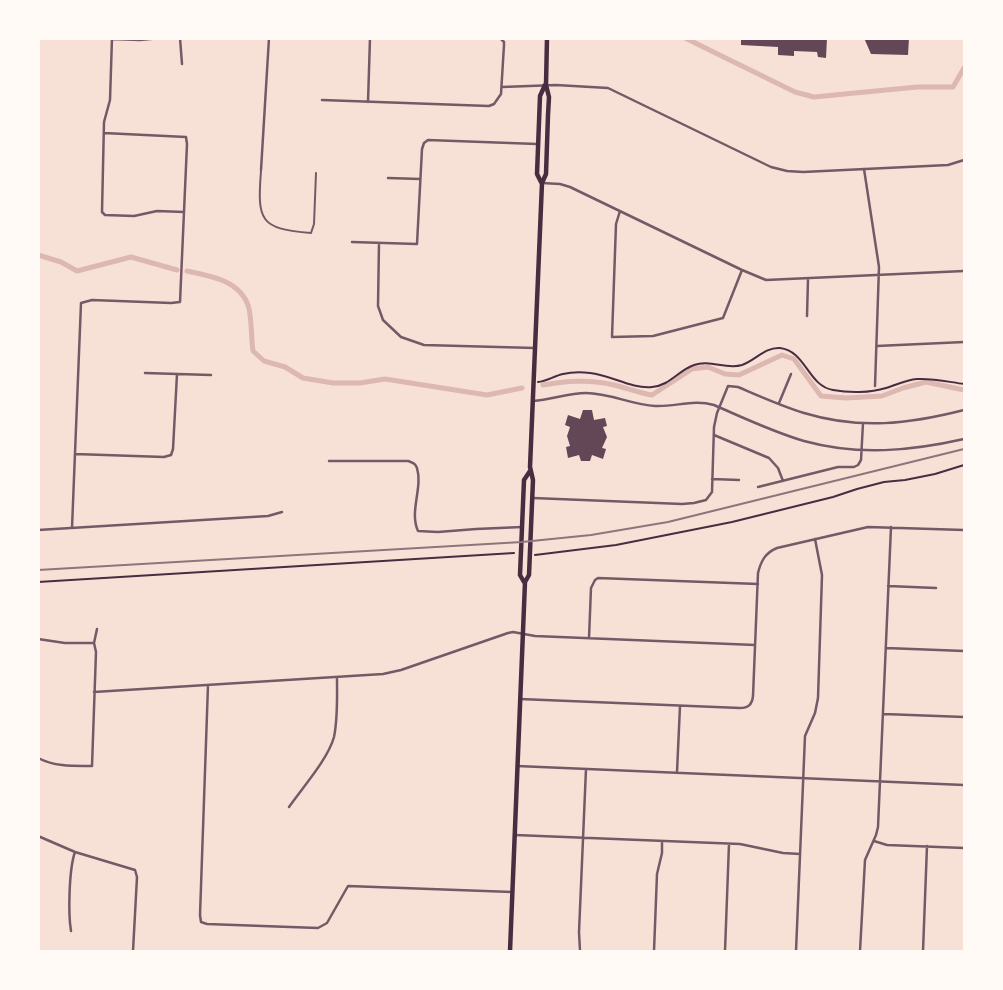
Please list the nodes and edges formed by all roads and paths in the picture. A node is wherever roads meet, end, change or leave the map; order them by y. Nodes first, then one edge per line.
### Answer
1 (161, 38) edge
2 (180, 38) edge
3 (269, 38) edge
4 (370, 38) edge
5 (500, 38) edge
6 (547, 38) edge
7 (112, 39) edge
8 (182, 64) dead end
9 (546, 85) junction
10 (502, 87) junction
11 (322, 100) dead end
12 (368, 102) junction
13 (104, 133) junction
14 (538, 145) junction
15 (964, 160) edge
16 (864, 169) junction
17 (261, 170) joint
18 (316, 173) dead end
19 (388, 177) dead end
20 (420, 179) junction
21 (542, 183) junction
22 (620, 211) junction
23 (184, 212) junction
24 (352, 242) dead end
25 (379, 243) junction
26 (742, 270) junction
27 (964, 271) edge
28 (879, 276) junction
29 (808, 279) junction
30 (807, 316) dead end
31 (964, 342) edge
32 (876, 346) junction
33 (535, 348) junction
34 (145, 373) dead end
35 (177, 374) junction
36 (791, 374) dead end
37 (211, 375) dead end
38 (534, 382) junction
39 (964, 384) edge
40 (875, 386) dead end
41 (533, 401) junction
42 (778, 404) junction
43 (719, 407) junction
44 (964, 410) edge
45 (863, 424) junction
46 (713, 435) junction
47 (964, 439) edge
48 (861, 451) junction
49 (75, 454) junction
50 (329, 461) dead end
51 (964, 465) edge
52 (530, 470) junction
53 (712, 479) junction
54 (740, 480) dead end
55 (783, 481) junction
56 (758, 487) dead end
57 (532, 498) junction
58 (282, 512) dead end
59 (72, 527) junction
60 (522, 527) junction
61 (891, 527) junction
62 (38, 530) edge
63 (964, 530) edge
64 (815, 539) junction
65 (516, 554) dead end
66 (534, 555) dead end
67 (38, 582) edge
68 (525, 582) junction
69 (758, 584) junction
70 (888, 586) junction
71 (936, 588) dead end
72 (97, 629) dead end
73 (523, 634) junction
74 (589, 638) junction
75 (38, 639) edge
76 (94, 643) junction
77 (755, 645) junction
78 (886, 648) junction
79 (964, 651) edge
80 (337, 677) junction
81 (208, 685) junction
82 (94, 692) junction
83 (520, 699) junction
84 (680, 706) junction
85 (883, 714) junction
86 (964, 718) edge
87 (38, 758) edge
88 (517, 766) junction
89 (586, 769) junction
90 (677, 773) junction
91 (803, 778) junction
92 (880, 781) junction
93 (964, 785) edge
94 (289, 807) dead end
95 (515, 835) junction
96 (38, 836) edge
97 (583, 838) junction
98 (662, 841) junction
99 (873, 841) junction
100 (729, 844) junction
101 (927, 846) junction
102 (964, 848) edge
103 (75, 852) junction
104 (800, 854) junction
105 (512, 892) junction
106 (71, 931) dead end
107 (134, 951) edge
108 (510, 951) edge
109 (580, 951) edge
110 (654, 951) edge
111 (725, 951) edge
112 (796, 951) edge
113 (860, 951) edge
114 (923, 951) edge

1 - 7 street
2 - 8 street
3 - 17 street
4 - 12 street
5 - 10 street
6 - 9 main road
7 - 13 street
9 - 10 street
9 - 14 main road
9 - 16 street
9 - 21 main road
10 - 12 street
11 - 12 street
13 - 23 street
13 - 23 street
14 - 20 street
14 - 21 main road
15 - 16 street
16 - 28 street
17 - 18 lane
19 - 20 street
20 - 25 street
21 - 22 street
21 - 33 main road
22 - 26 street
22 - 26 street
23 - 49 street
24 - 25 street
25 - 33 street
26 - 29 street
27 - 28 street
28 - 29 street
28 - 32 street
29 - 30 street
31 - 32 street
32 - 40 street
33 - 38 main road
34 - 35 street
35 - 37 street
35 - 49 street
36 - 42 street
38 - 39 path
38 - 41 main road
41 - 43 street
41 - 52 main road
42 - 43 street
42 - 45 street
43 - 46 street
43 - 48 street
44 - 45 street
45 - 48 street
46 - 53 street
46 - 55 street
47 - 48 street
48 - 55 street
49 - 59 street
50 - 60 street
51 - 66 path
52 - 57 main road
52 - 60 main road
53 - 54 street
53 - 57 street
55 - 56 street
57 - 68 main road
58 - 59 street
59 - 62 street
60 - 68 main road
61 - 63 street
61 - 64 street
61 - 70 street
64 - 69 street
64 - 91 street
65 - 67 path
68 - 73 main road
69 - 74 street
69 - 77 street
70 - 71 street
70 - 78 street
72 - 76 street
73 - 74 street
73 - 80 street
73 - 83 main road
74 - 77 street
75 - 76 street
76 - 82 street
77 - 84 street
78 - 79 street
78 - 85 street
80 - 81 street
80 - 94 street
81 - 82 street
81 - 105 street
82 - 87 street
83 - 84 street
83 - 88 main road
84 - 90 street
85 - 86 street
85 - 92 street
88 - 89 street
88 - 95 main road
89 - 90 street
89 - 97 street
90 - 91 street
91 - 92 street
91 - 104 street
92 - 93 street
92 - 99 street
95 - 97 street
95 - 105 main road
96 - 103 street
97 - 98 street
97 - 109 street
98 - 100 street
98 - 110 street
99 - 101 street
99 - 113 street
100 - 104 street
100 - 111 street
101 - 102 street
101 - 114 street
103 - 106 street
103 - 107 street
104 - 112 street
105 - 108 main road

